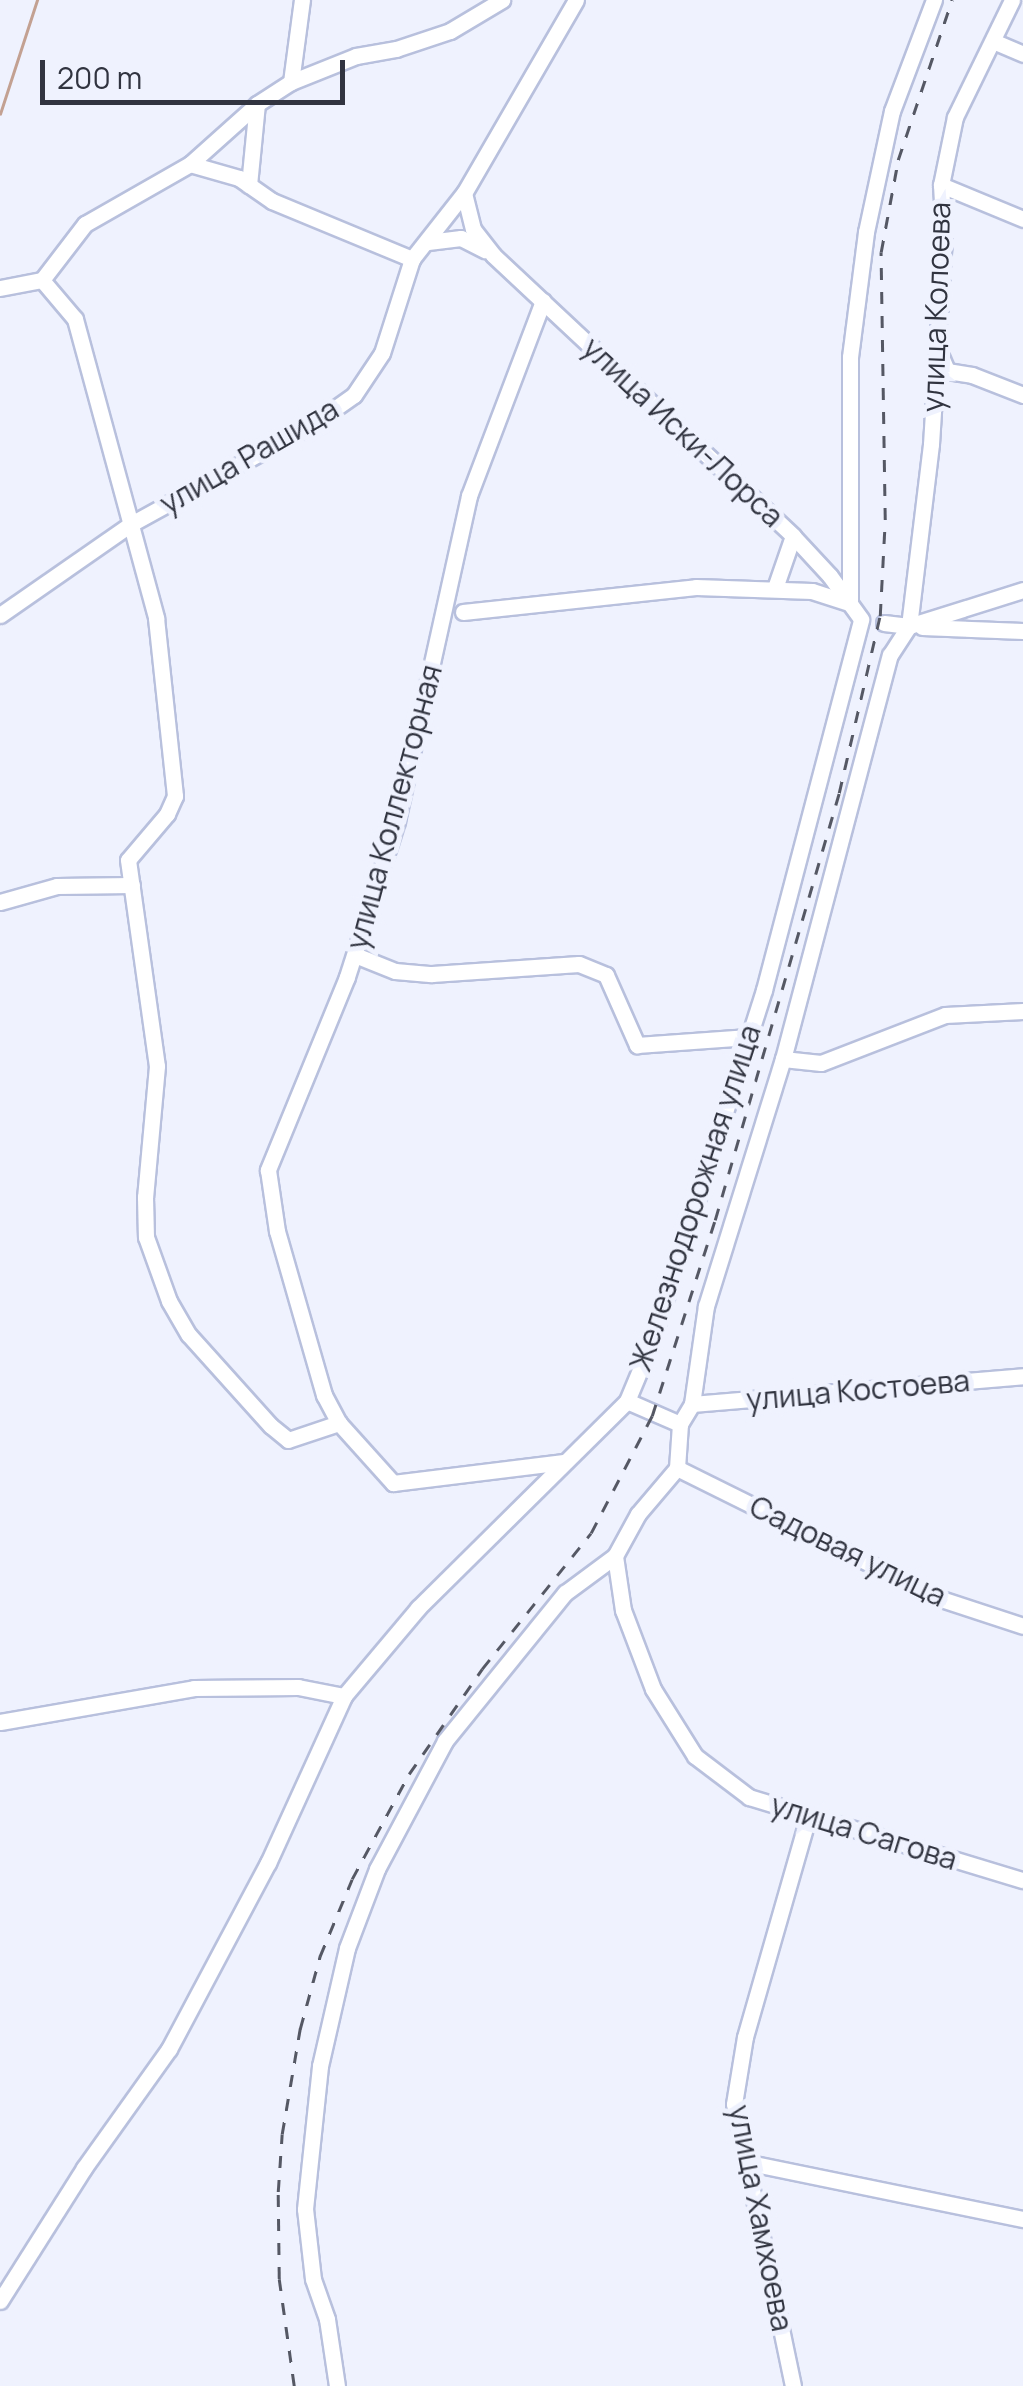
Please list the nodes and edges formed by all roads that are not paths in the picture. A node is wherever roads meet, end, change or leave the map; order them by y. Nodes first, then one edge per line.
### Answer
1 (302, 0) edge
2 (502, 0) edge
3 (576, 0) edge
4 (934, 0) edge
5 (1012, 0) edge
6 (992, 41) junction
7 (1023, 54) edge
8 (292, 82) junction
9 (257, 104) junction
10 (190, 164) junction
11 (249, 185) junction
12 (942, 185) junction
13 (464, 193) junction
14 (1023, 218) edge
15 (428, 242) junction
16 (493, 255) junction
17 (412, 260) junction
18 (42, 280) junction
19 (0, 288) edge
20 (542, 301) junction
21 (935, 342) junction
22 (1023, 395) edge
23 (131, 524) junction
24 (793, 536) junction
25 (850, 568) junction
26 (830, 576) junction
27 (775, 588) junction
28 (1023, 590) edge
29 (850, 603) junction
30 (463, 612) dead end
31 (0, 615) edge
32 (873, 621) junction
33 (909, 626) junction
34 (1023, 631) edge
35 (132, 885) junction
36 (0, 902) edge
37 (354, 956) junction
38 (1023, 1011) edge
39 (748, 1037) junction
40 (783, 1059) junction
41 (1023, 1376) edge
42 (627, 1402) junction
43 (692, 1404) junction
44 (339, 1424) junction
45 (680, 1424) junction
46 (564, 1462) junction
47 (677, 1468) junction
48 (616, 1556) junction
49 (1023, 1626) edge
50 (344, 1696) junction
51 (0, 1722) edge
52 (808, 1818) junction
53 (1023, 1880) edge
54 (744, 2162) junction
55 (1023, 2220) edge
56 (0, 2302) edge
57 (337, 2386) edge
58 (793, 2386) edge

1 - 8 street
2 - 8 street
3 - 13 street, улица Рашида
4 - 25 street
5 - 6 street, улица Колоева
6 - 7 street
6 - 12 street, улица Колоева
8 - 9 street
9 - 10 street
9 - 11 street
10 - 11 street
10 - 18 street
11 - 17 street
12 - 14 street
12 - 21 street, улица Колоева
13 - 15 street, улица Рашида
13 - 16 street
15 - 16 street
15 - 17 street, улица Рашида
16 - 20 street, улица Иски-Лорса
17 - 23 street, улица Рашида
18 - 19 street
18 - 23 street
20 - 24 street, улица Иски-Лорса
20 - 37 street, улица Коллекторная
21 - 22 street
21 - 33 street, улица Колоева
23 - 31 street, улица Рашида
23 - 35 street
24 - 26 street, улица Иски-Лорса
24 - 27 street
25 - 26 street
25 - 29 street
26 - 29 street, улица Иски-Лорса
27 - 29 street
27 - 30 street
28 - 33 street
29 - 32 street, улица Иски-Лорса
32 - 33 street
32 - 39 street, Железнодорожная улица
33 - 34 street
33 - 40 street
35 - 36 street
35 - 44 street
37 - 39 street
37 - 44 street, улица Коллекторная
38 - 40 street
39 - 42 street, Железнодорожная улица
40 - 43 street
41 - 43 street, улица Костоева
42 - 45 street
42 - 46 street, Железнодорожная улица
43 - 45 street
44 - 46 street, улица Коллекторная
45 - 47 street
46 - 50 street, Железнодорожная улица
47 - 48 street
47 - 49 street, Садовая улица
48 - 52 street, улица Сагова
48 - 57 street
50 - 51 street
50 - 56 street, Железнодорожная улица
52 - 53 street, улица Сагова
52 - 54 street, улица Хамхоева
54 - 55 street
54 - 58 street, улица Хамхоева

